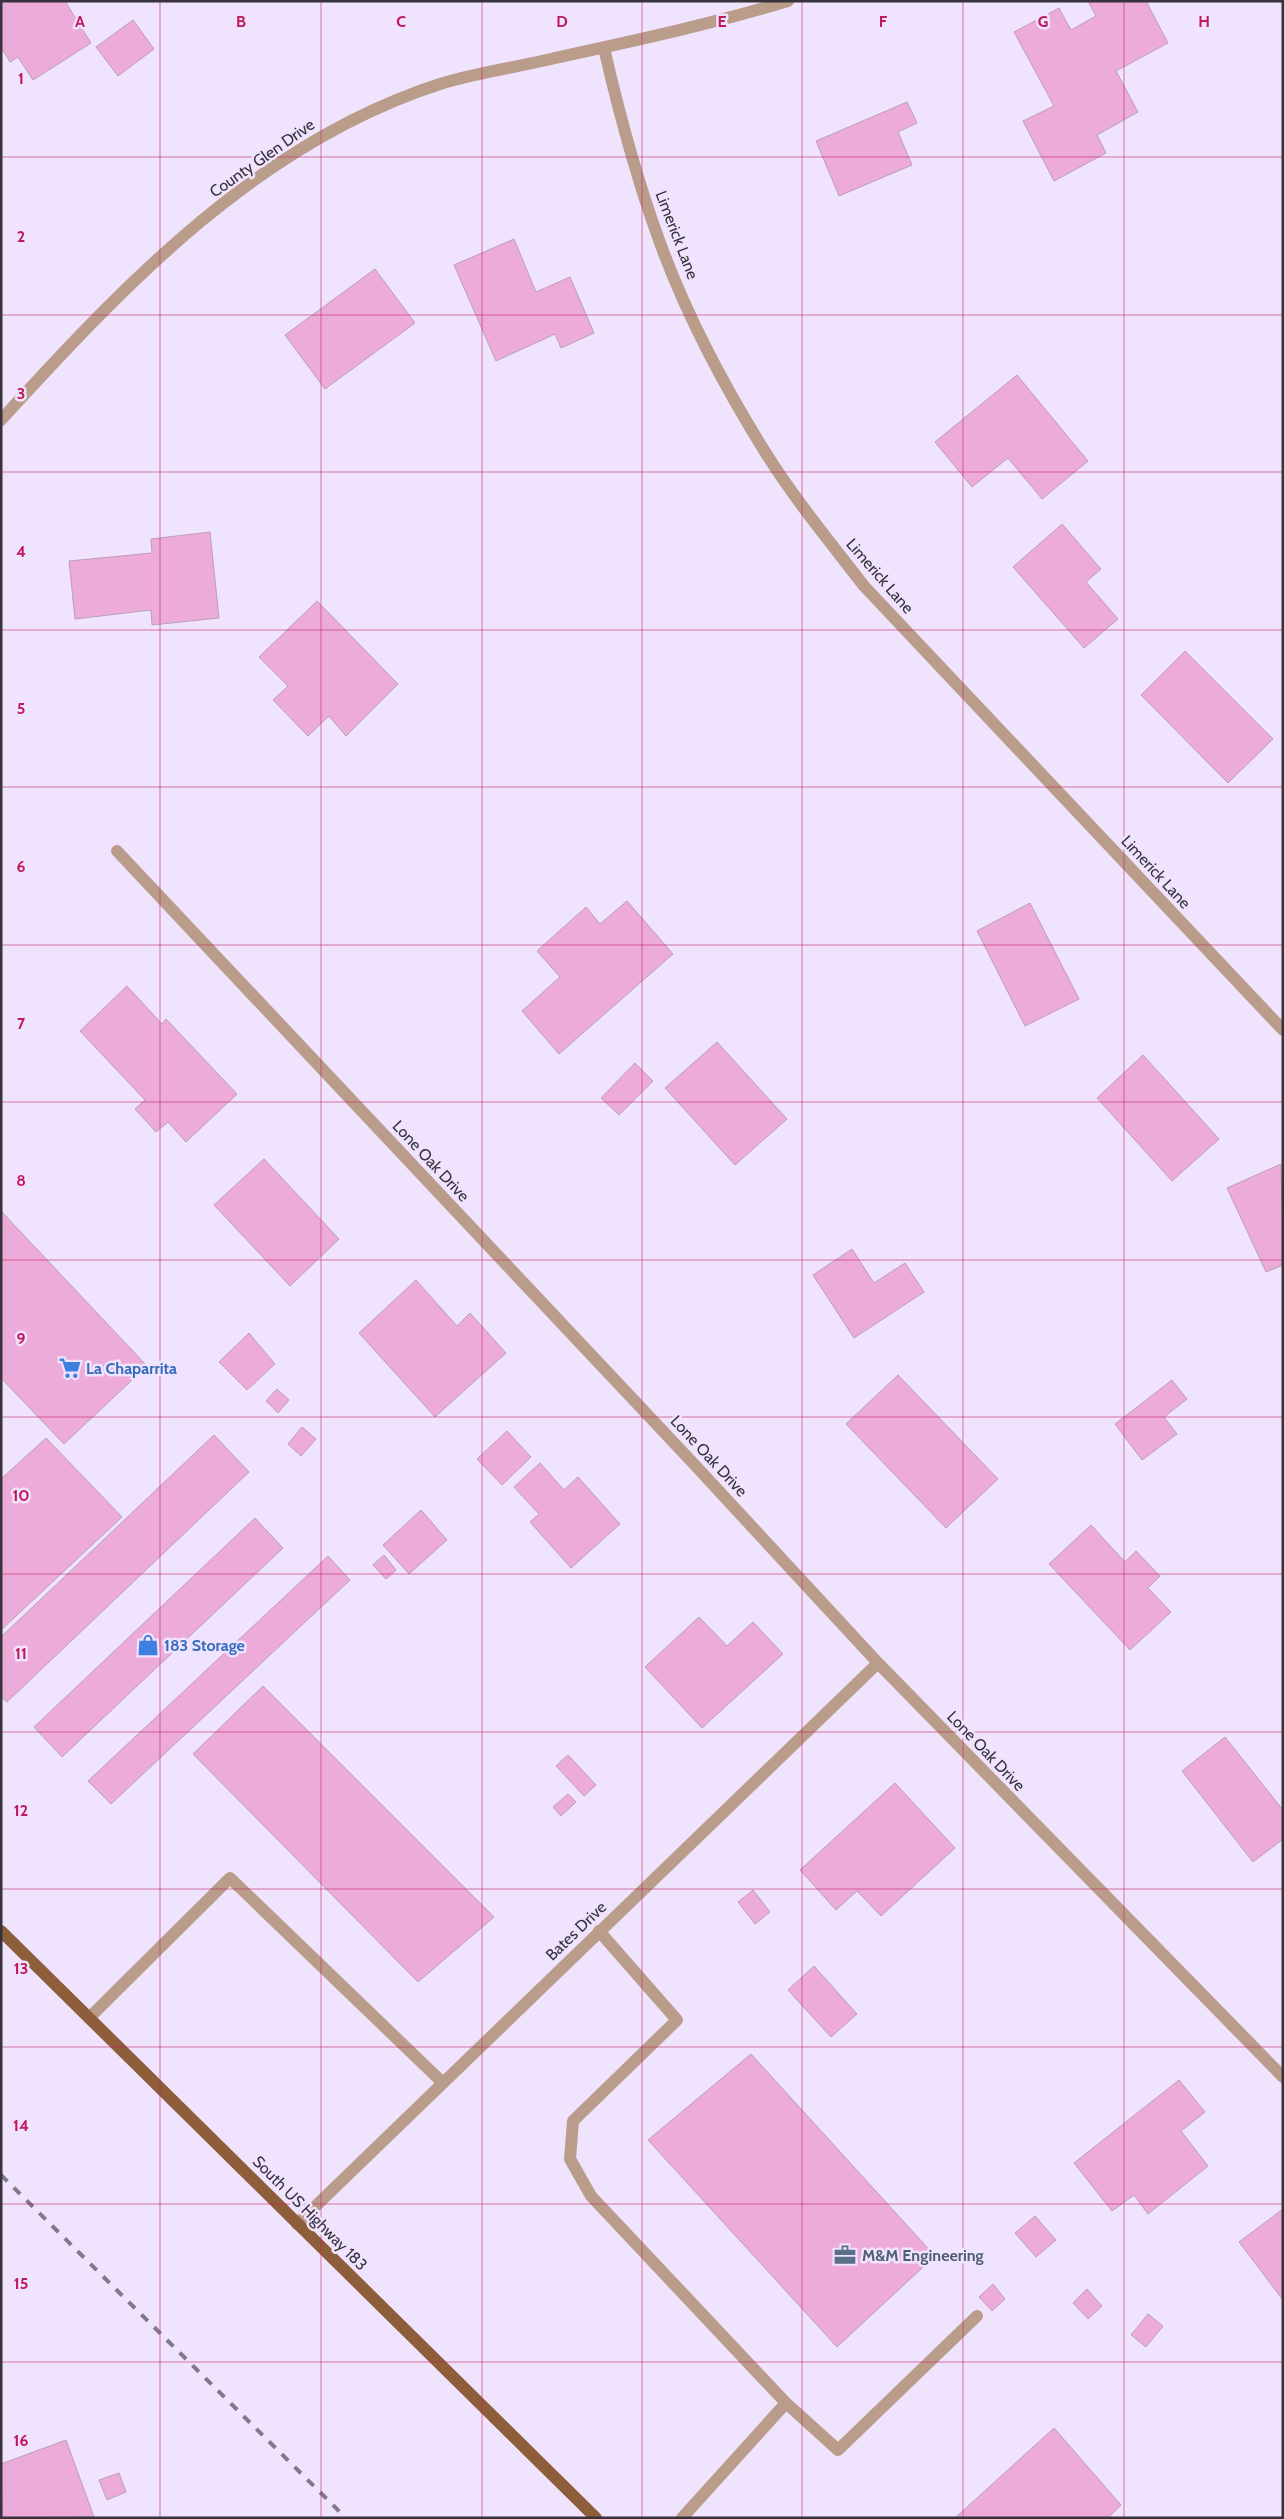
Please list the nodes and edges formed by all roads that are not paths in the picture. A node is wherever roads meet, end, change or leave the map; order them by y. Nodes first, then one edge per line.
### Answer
1 (788, 1) edge
2 (604, 48) junction
3 (1, 420) edge
4 (117, 851) dead end
5 (1283, 1030) edge
6 (878, 1663) junction
7 (1, 1931) edge
8 (599, 1931) junction
9 (90, 2018) junction
10 (1283, 2077) edge
11 (443, 2083) junction
12 (297, 2224) junction
13 (978, 2316) dead end
14 (786, 2403) junction
15 (596, 2518) edge
16 (682, 2518) edge

1 - 2 street, County Glen Drive
2 - 3 street, County Glen Drive
2 - 5 street, Limerick Lane
4 - 6 street, Lone Oak Drive
6 - 8 street, Bates Drive
6 - 10 street, Lone Oak Drive
7 - 9 main road, South US Highway 183
8 - 11 street, Bates Drive
8 - 14 street
9 - 11 street
9 - 12 main road, South US Highway 183
11 - 12 street, Bates Drive
12 - 15 main road, South US Highway 183
13 - 14 street
14 - 16 street

